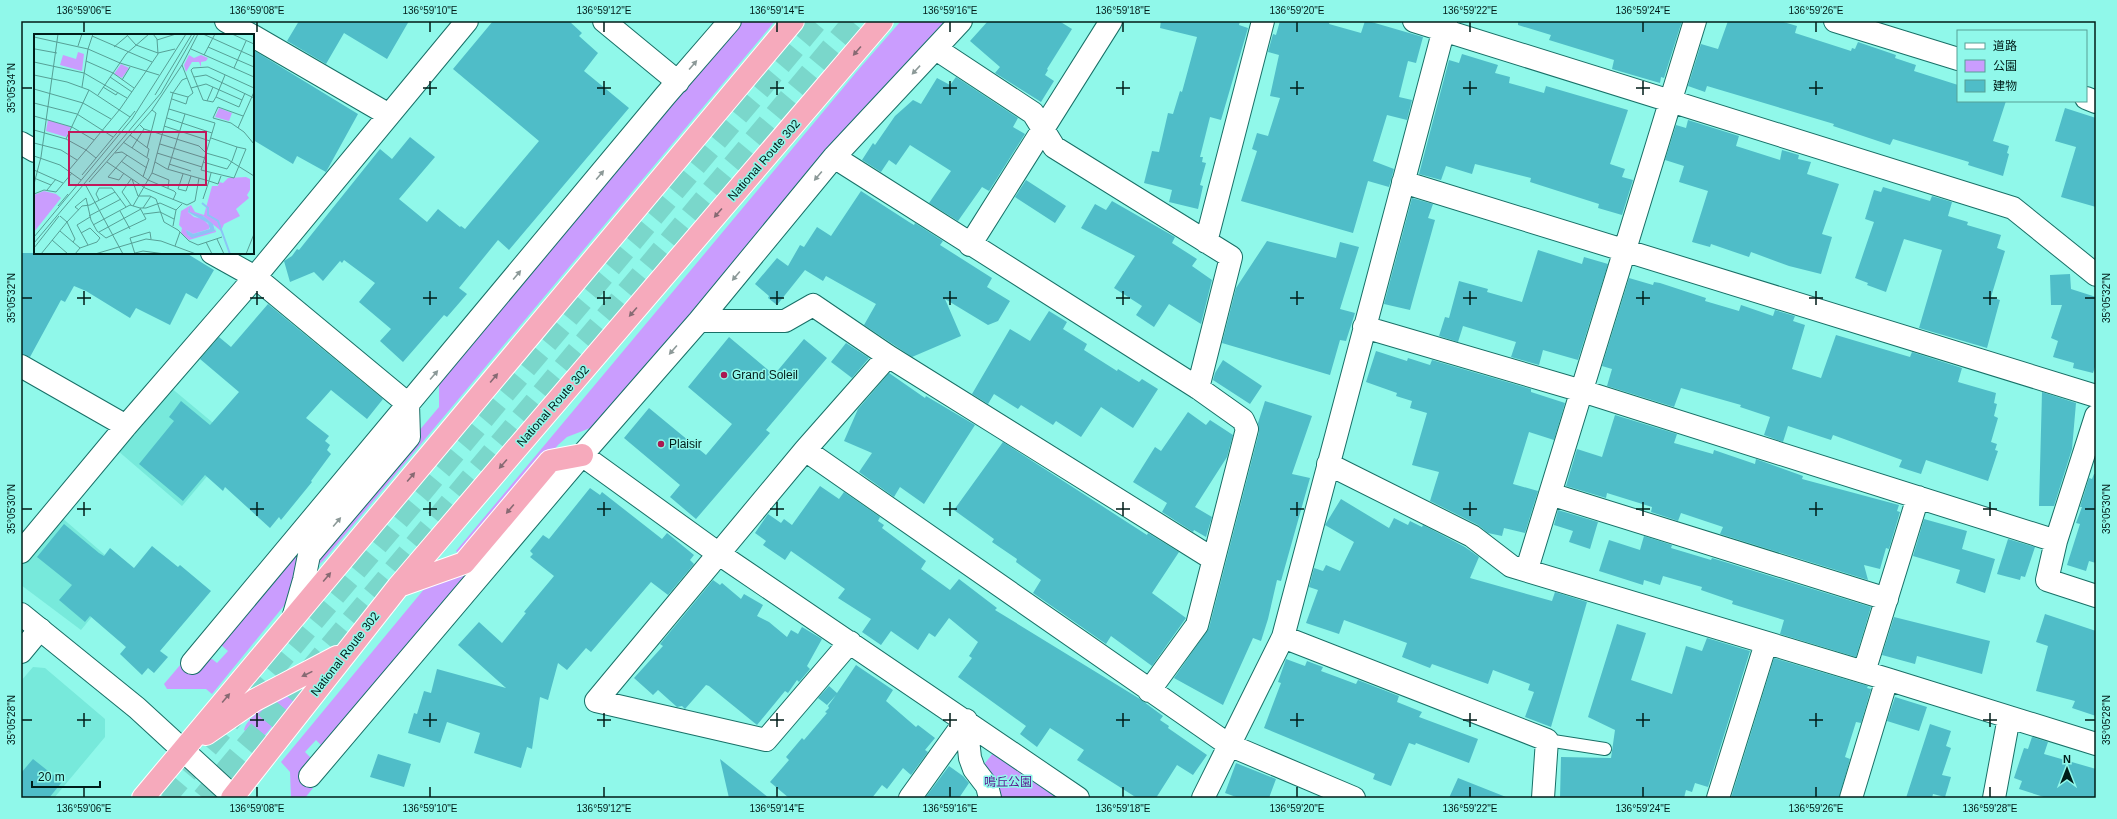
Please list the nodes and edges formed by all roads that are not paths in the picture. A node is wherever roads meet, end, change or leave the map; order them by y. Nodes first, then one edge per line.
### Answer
1 (226, 21) edge
2 (467, 21) edge
3 (604, 21) edge
4 (730, 21) edge
5 (793, 21) edge
6 (882, 21) edge
7 (961, 21) edge
8 (1111, 21) edge
9 (1263, 21) edge
10 (1414, 21) edge
11 (1695, 21) edge
12 (1835, 21) edge
13 (1445, 26) edge
14 (249, 34) edge
15 (254, 37) edge
16 (936, 49) junction
17 (1957, 59) edge
18 (678, 82) junction
19 (1671, 100) junction
20 (389, 115) junction
21 (1043, 128) junction
22 (21, 143) edge
23 (34, 150) edge
24 (834, 157) junction
25 (1403, 182) junction
26 (1206, 242) junction
27 (970, 245) junction
28 (1624, 249) junction
29 (214, 254) edge
30 (2096, 275) edge
31 (255, 277) junction
32 (699, 321) junction
33 (1364, 327) junction
34 (888, 356) junction
35 (21, 366) edge
36 (1198, 388) junction
37 (1582, 391) junction
38 (2096, 396) edge
39 (408, 404) junction
40 (2096, 416) edge
41 (126, 426) junction
42 (805, 450) junction
43 (582, 455) junction
44 (2090, 458) edge
45 (1328, 464) junction
46 (1550, 494) junction
47 (1918, 497) junction
48 (2056, 541) junction
49 (21, 552) edge
50 (719, 554) junction
51 (1213, 559) junction
52 (1527, 569) junction
53 (398, 587) junction
54 (2096, 596) edge
55 (1887, 599) junction
56 (21, 614) edge
57 (293, 618) junction
58 (40, 629) junction
59 (1283, 637) junction
60 (850, 642) junction
61 (1766, 643) junction
62 (351, 645) junction
63 (21, 652) edge
64 (192, 663) dead end
65 (1864, 672) junction
66 (1887, 679) junction
67 (1149, 691) junction
68 (2008, 717) junction
69 (966, 720) junction
70 (1547, 740) junction
71 (2096, 744) edge
72 (1229, 746) junction
73 (1605, 748) dead end
74 (183, 750) junction
75 (310, 776) dead end
76 (143, 798) edge
77 (233, 798) edge
78 (910, 798) edge
79 (990, 798) edge
80 (1078, 798) edge
81 (1203, 798) edge
82 (1354, 798) edge
83 (1543, 798) edge
84 (1718, 798) edge
85 (1851, 798) edge
86 (1994, 798) edge

1 - 14 street
2 - 20 street
3 - 18 street
18 -> 4 street
57 -> 5 highway
6 -> 53 highway, National Route 302
7 - 16 street
8 - 21 street
9 - 26 street
10 - 13 street
11 - 19 street
12 - 17 street
13 - 19 street
13 - 25 street
15 - 20 street
16 - 21 street
16 -> 24 street
39 -> 18 street
19 - 28 street
19 - 30 street
20 - 31 street
21 - 26 street
21 - 27 street
22 - 23 street
24 - 27 street
24 -> 32 street
25 - 28 street
25 - 33 street
26 - 36 street
27 - 36 street
28 - 37 street
28 - 38 street
29 - 31 street
31 - 39 street
31 - 41 street
32 - 34 street
32 -> 43 street
33 - 37 street
33 - 45 street
34 - 42 street
34 - 51 street
35 - 41 street
36 - 51 street
37 - 46 street
37 - 47 street
57 -> 39 street
39 - 64 street
40 - 44 street
41 - 49 street
42 - 50 street
42 - 67 street
43 - 50 street
43 -> 53 highway
43 - 75 street
44 - 48 street
45 - 52 street
45 - 59 street
46 - 52 street
46 - 55 street
47 - 48 street
47 - 55 street
48 - 54 street
50 - 60 street
50 - 60 street
51 - 67 street
52 - 61 street
53 - 62 highway, National Route 302
55 - 65 street
56 - 58 street
74 -> 57 highway
58 - 63 street
58 - 74 street
59 - 70 street
59 - 72 street
60 - 69 street
61 - 65 street
61 - 84 street
62 -> 74 highway
62 - 77 highway, National Route 302
65 - 66 street
66 - 68 street
66 - 85 street
67 - 72 street
68 - 71 street
68 - 86 street
69 - 78 street
69 - 79 street
69 - 80 street
70 - 73 lane
70 - 83 street
72 - 81 street
72 - 82 street
74 - 76 highway
74 - 77 street

